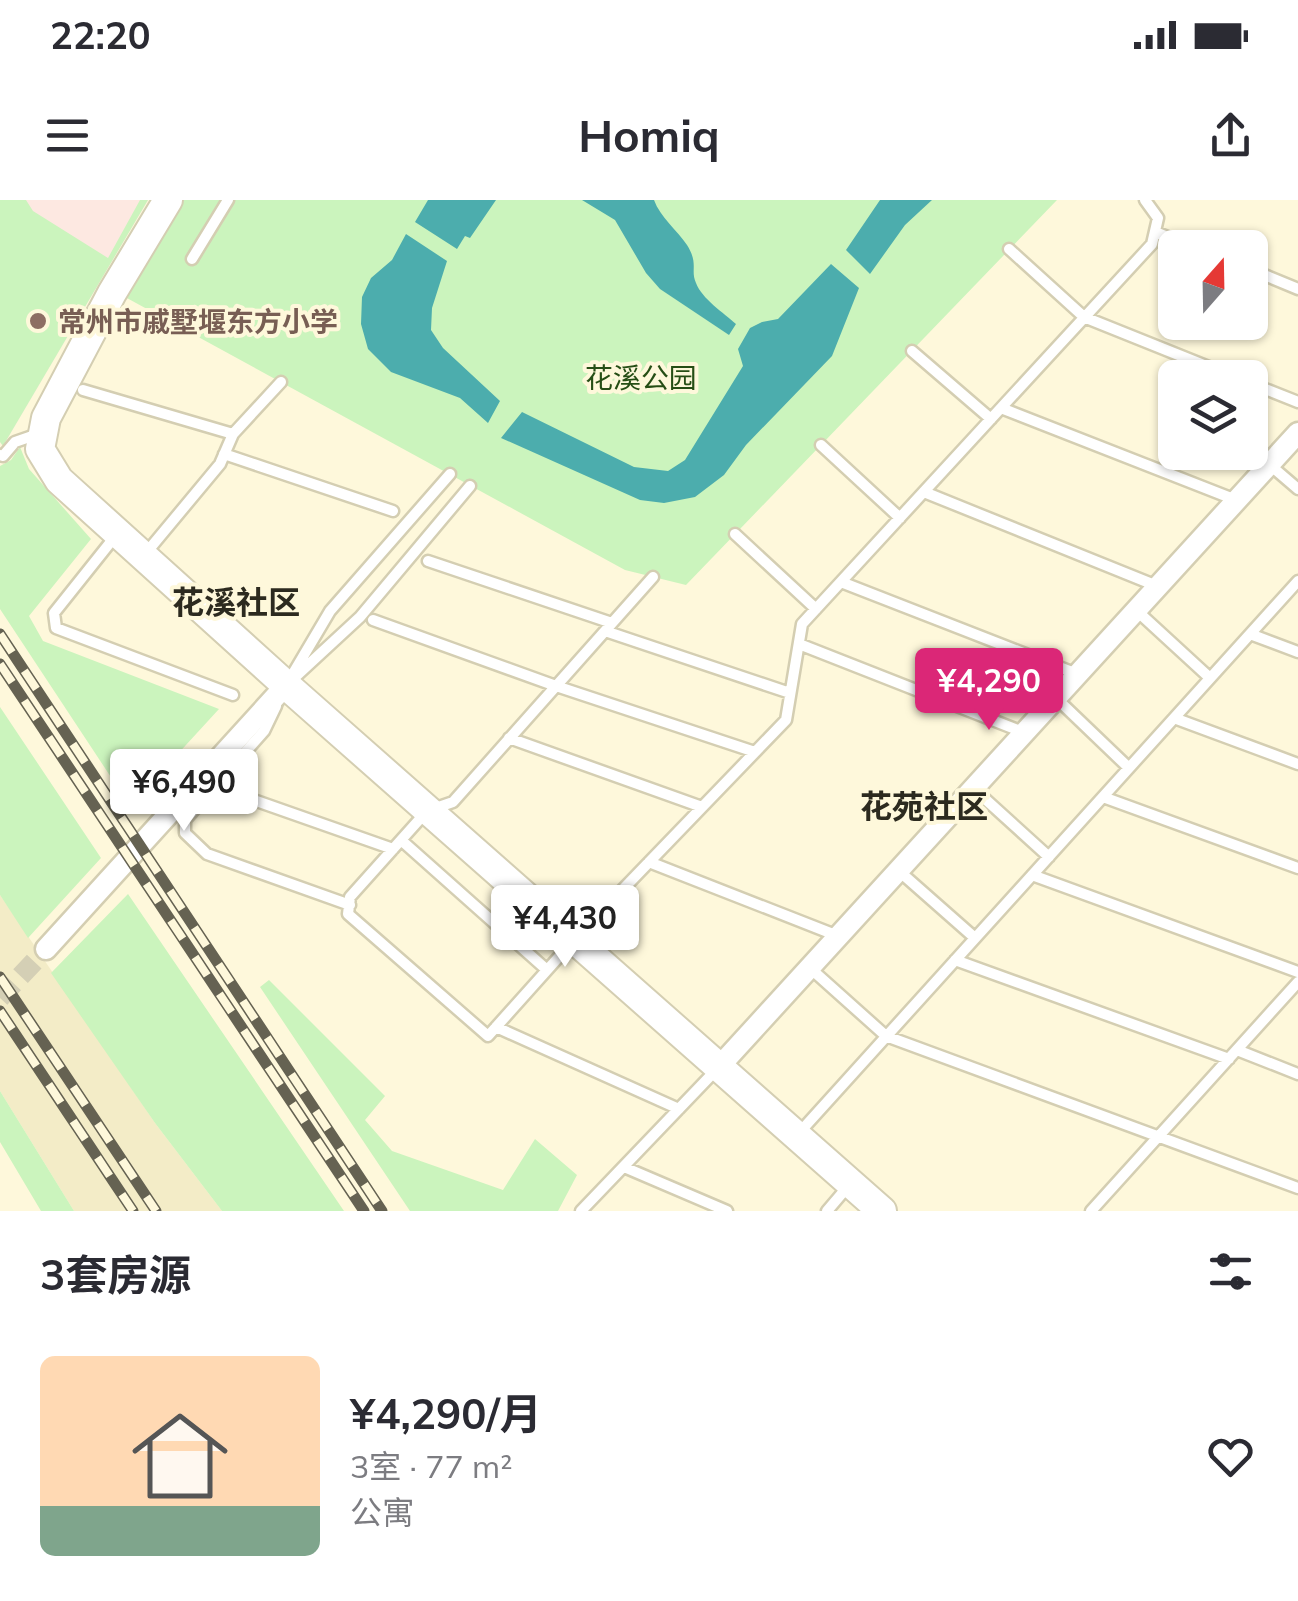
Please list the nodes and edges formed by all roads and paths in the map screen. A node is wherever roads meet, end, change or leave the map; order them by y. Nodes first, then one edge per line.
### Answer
1 (168, 200) edge
2 (228, 200) edge
3 (1146, 200) edge
4 (1155, 232) junction
5 (1158, 233) edge
6 (1010, 249) dead end
7 (192, 259) dead end
8 (1268, 277) edge
9 (1298, 288) edge
10 (1084, 318) junction
11 (912, 351) dead end
12 (1190, 360) edge
13 (281, 382) dead end
14 (83, 390) dead end
15 (1268, 390) edge
16 (1298, 402) edge
17 (1000, 408) junction
18 (991, 419) junction
19 (43, 432) junction
20 (1298, 433) edge
21 (233, 434) junction
22 (820, 445) dead end
23 (224, 454) junction
24 (0, 456) edge
25 (1269, 464) junction
26 (450, 474) dead end
27 (470, 486) dead end
28 (1298, 489) edge
29 (924, 492) junction
30 (1236, 500) junction
31 (393, 512) dead end
32 (900, 518) junction
33 (118, 534) junction
34 (735, 534) dead end
35 (143, 556) junction
36 (428, 562) dead end
37 (653, 577) dead end
38 (1298, 581) edge
39 (841, 582) junction
40 (1157, 586) junction
41 (816, 608) junction
42 (1136, 609) junction
43 (373, 620) dead end
44 (609, 627) junction
45 (1250, 634) junction
46 (799, 644) junction
47 (1298, 652) edge
48 (1076, 674) junction
49 (1210, 678) junction
50 (286, 685) junction
51 (556, 686) junction
52 (790, 692) junction
53 (233, 695) dead end
54 (1056, 697) junction
55 (1174, 718) junction
56 (1024, 732) junction
57 (509, 738) junction
58 (754, 752) junction
59 (1298, 764) edge
60 (1129, 768) junction
61 (214, 786) junction
62 (973, 788) junction
63 (1103, 797) junction
64 (702, 807) junction
65 (427, 810) junction
66 (397, 845) junction
67 (1048, 857) junction
68 (649, 862) junction
69 (1298, 868) edge
70 (898, 870) junction
71 (1032, 875) junction
72 (350, 904) junction
73 (838, 936) junction
74 (975, 938) junction
75 (574, 940) junction
76 (46, 950) tunnel mouth
77 (955, 960) junction
78 (810, 968) junction
79 (548, 970) junction
80 (1298, 972) edge
81 (1298, 982) edge
82 (496, 1028) junction
83 (886, 1036) junction
84 (1233, 1054) junction
85 (718, 1068) junction
86 (1298, 1074) edge
87 (679, 1109) junction
88 (796, 1136) junction
89 (1160, 1136) junction
90 (624, 1166) junction
91 (850, 1184) junction
92 (1298, 1188) edge
93 (581, 1211) edge
94 (727, 1211) edge
95 (826, 1211) edge
96 (882, 1211) edge
97 (1091, 1211) edge

1 - 19 street
2 - 7 lane
3 - 4 lane
4 - 5 lane
4 - 10 lane
6 - 10 lane
8 - 9 lane
10 - 12 lane
10 - 17 lane
11 - 18 lane
13 - 21 lane
14 - 21 lane
15 - 16 lane
17 - 18 lane
17 - 30 lane
18 - 29 lane
19 - 24 lane
19 - 33 street
20 - 25 street
21 - 23 lane
22 - 32 lane
23 - 31 lane
23 - 35 lane
25 - 28 lane
25 - 30 street
26 - 50 lane
27 - 50 lane
29 - 32 lane
29 - 40 lane
30 - 40 street
32 - 39 lane
33 - 35 street
33 - 53 lane
34 - 41 lane
35 - 50 street
36 - 44 lane
37 - 44 lane
38 - 45 lane
39 - 41 lane
39 - 48 lane
40 - 42 street
41 - 46 lane
42 - 48 street
42 - 49 lane
43 - 51 lane
44 - 51 lane
44 - 52 lane
45 - 47 lane
45 - 49 lane
46 - 52 lane
46 - 56 lane
48 - 54 street
49 - 55 lane
50 - 61 lane
50 - 65 street
50 - 76 street
51 - 57 lane
51 - 58 lane
52 - 58 lane
54 - 56 street
54 - 60 lane
55 - 59 lane
55 - 60 lane
56 - 62 street
57 - 64 lane
57 - 65 lane
58 - 64 lane
60 - 63 lane
61 - 66 lane
61 - 72 lane
62 - 67 lane
62 - 70 street
63 - 67 lane
63 - 69 lane
64 - 68 lane
65 - 66 lane
65 - 75 street
66 - 72 lane
66 - 79 lane
67 - 71 lane
68 - 73 lane
68 - 75 lane
70 - 73 street
70 - 74 lane
71 - 74 lane
71 - 80 lane
72 - 82 lane
73 - 78 street
74 - 77 lane
75 - 79 lane
75 - 85 street
77 - 83 lane
77 - 84 lane
78 - 83 lane
78 - 85 street
79 - 82 lane
81 - 84 lane
82 - 87 lane
83 - 88 lane
83 - 89 lane
84 - 86 lane
84 - 89 lane
85 - 87 lane
85 - 88 street
87 - 90 lane
88 - 91 street
89 - 92 lane
89 - 97 lane
90 - 93 lane
90 - 94 lane
91 - 95 lane
91 - 96 street

